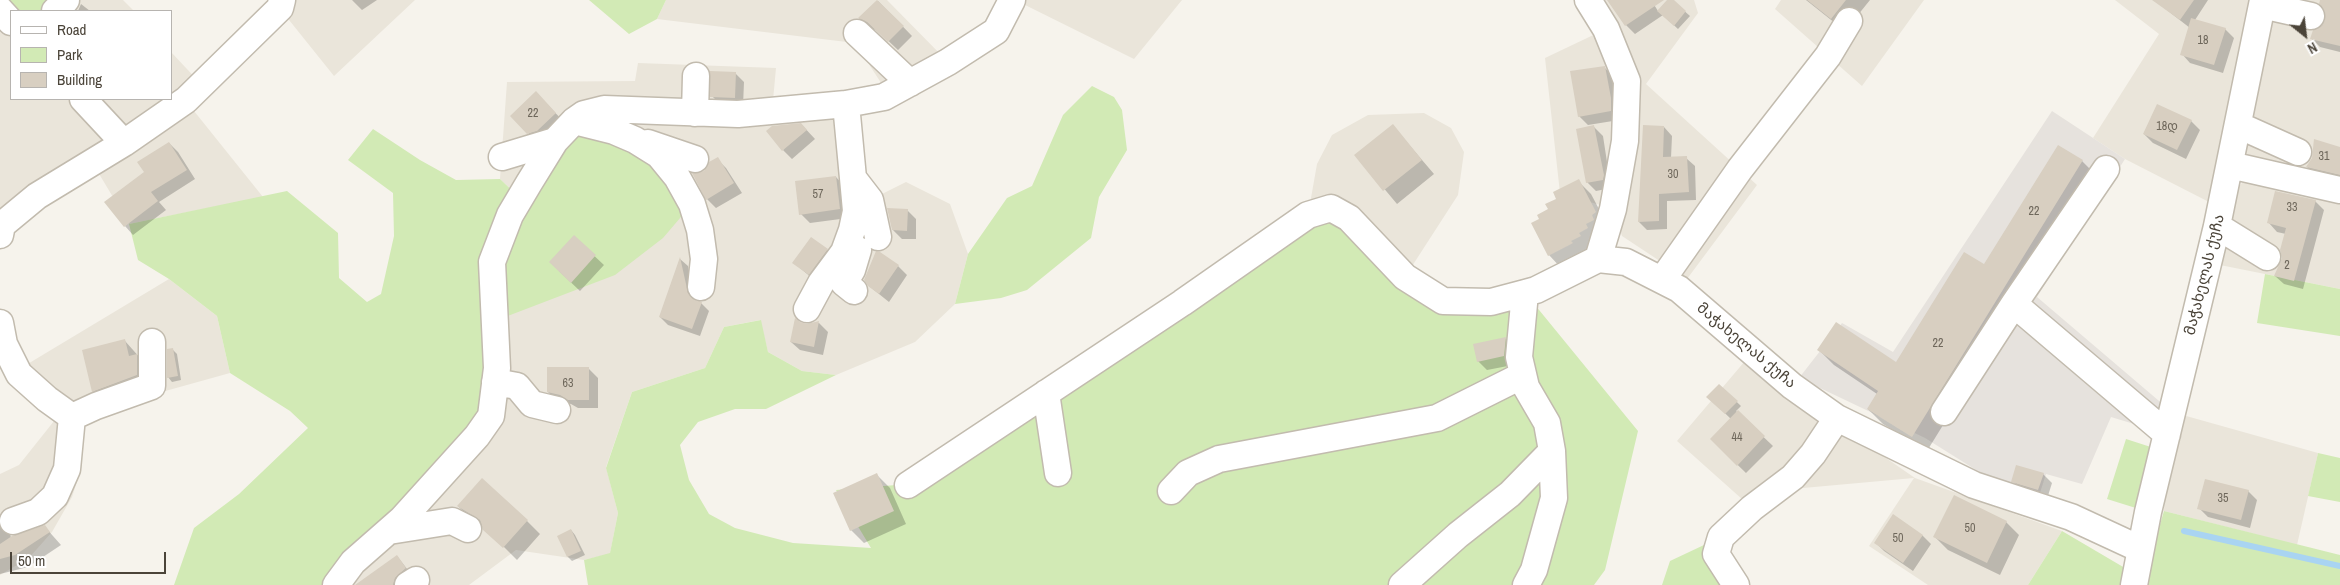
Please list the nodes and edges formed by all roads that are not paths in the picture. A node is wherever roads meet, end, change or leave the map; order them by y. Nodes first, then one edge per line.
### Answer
1 (66, 0) edge
2 (282, 0) edge
3 (1012, 0) edge
4 (1588, 0) edge
5 (2262, 2) edge
6 (0, 10) edge
7 (56, 10) edge
8 (2311, 16) dead end
9 (10, 21) edge
10 (1849, 21) dead end
11 (857, 33) dead end
12 (696, 76) dead end
13 (910, 83) junction
14 (84, 100) edge
15 (846, 104) junction
16 (694, 113) junction
17 (574, 121) junction
18 (2238, 125) junction
19 (635, 140) junction
20 (555, 141) junction
21 (124, 143) junction
22 (2298, 152) dead end
23 (502, 157) dead end
24 (695, 160) dead end
25 (2230, 165) junction
26 (2106, 169) dead end
27 (852, 178) junction
28 (2340, 190) edge
29 (856, 211) junction
30 (2217, 226) junction
31 (0, 235) edge
32 (878, 237) dead end
33 (2268, 257) dead end
34 (1598, 259) junction
35 (1662, 280) junction
36 (701, 287) dead end
37 (854, 291) dead end
38 (1525, 293) junction
39 (2014, 304) junction
40 (807, 309) dead end
41 (0, 323) edge
42 (152, 342) dead end
43 (1523, 375) junction
44 (495, 382) junction
45 (1046, 393) junction
46 (557, 410) dead end
47 (1944, 412) dead end
48 (72, 417) junction
49 (1837, 418) junction
50 (2166, 434) junction
51 (1552, 451) junction
52 (1058, 473) dead end
53 (908, 484) dead end
54 (1171, 491) dead end
55 (13, 521) dead end
56 (468, 529) dead end
57 (389, 532) junction
58 (2140, 548) junction
59 (336, 585) edge
60 (1402, 585) edge
61 (1526, 585) edge
62 (1736, 585) edge
63 (2134, 585) edge

1 - 7 street
2 - 21 street
3 - 13 street
4 - 34 street
5 - 8 street
5 - 18 street, მაჭახელას ქუჩა
6 - 9 street
10 - 35 street
11 - 13 street
12 - 16 street
13 - 15 street
14 - 21 street
15 - 16 street
15 - 27 street
16 - 17 street
17 - 19 street
17 - 20 street
18 - 22 street
18 - 25 street, მაჭახელას ქუჩა
19 - 24 street
19 - 36 street
20 - 23 street
20 - 44 street
21 - 31 street
25 - 28 street
25 - 30 street, მაჭახელას ქუჩა
26 - 39 street
27 - 29 street
27 - 32 street
29 - 37 street
29 - 40 street
30 - 33 street
30 - 50 street, მაჭახელას ქუჩა
34 - 35 street, მაჭახელას ქუჩა
34 - 38 street
35 - 49 street, მაჭახელას ქუჩა
38 - 43 street
38 - 45 street
39 - 47 street
39 - 50 street
41 - 48 street
42 - 48 street
43 - 51 street
43 - 54 street
44 - 46 street
44 - 57 street
45 - 52 street
45 - 53 street
48 - 55 street
49 - 58 street, მაჭახელას ქუჩა
49 - 62 street
50 - 58 street, მაჭახელას ქუჩა
51 - 60 street
51 - 61 street
56 - 57 street
57 - 59 street
58 - 63 street, მაჭახელას ქუჩა

